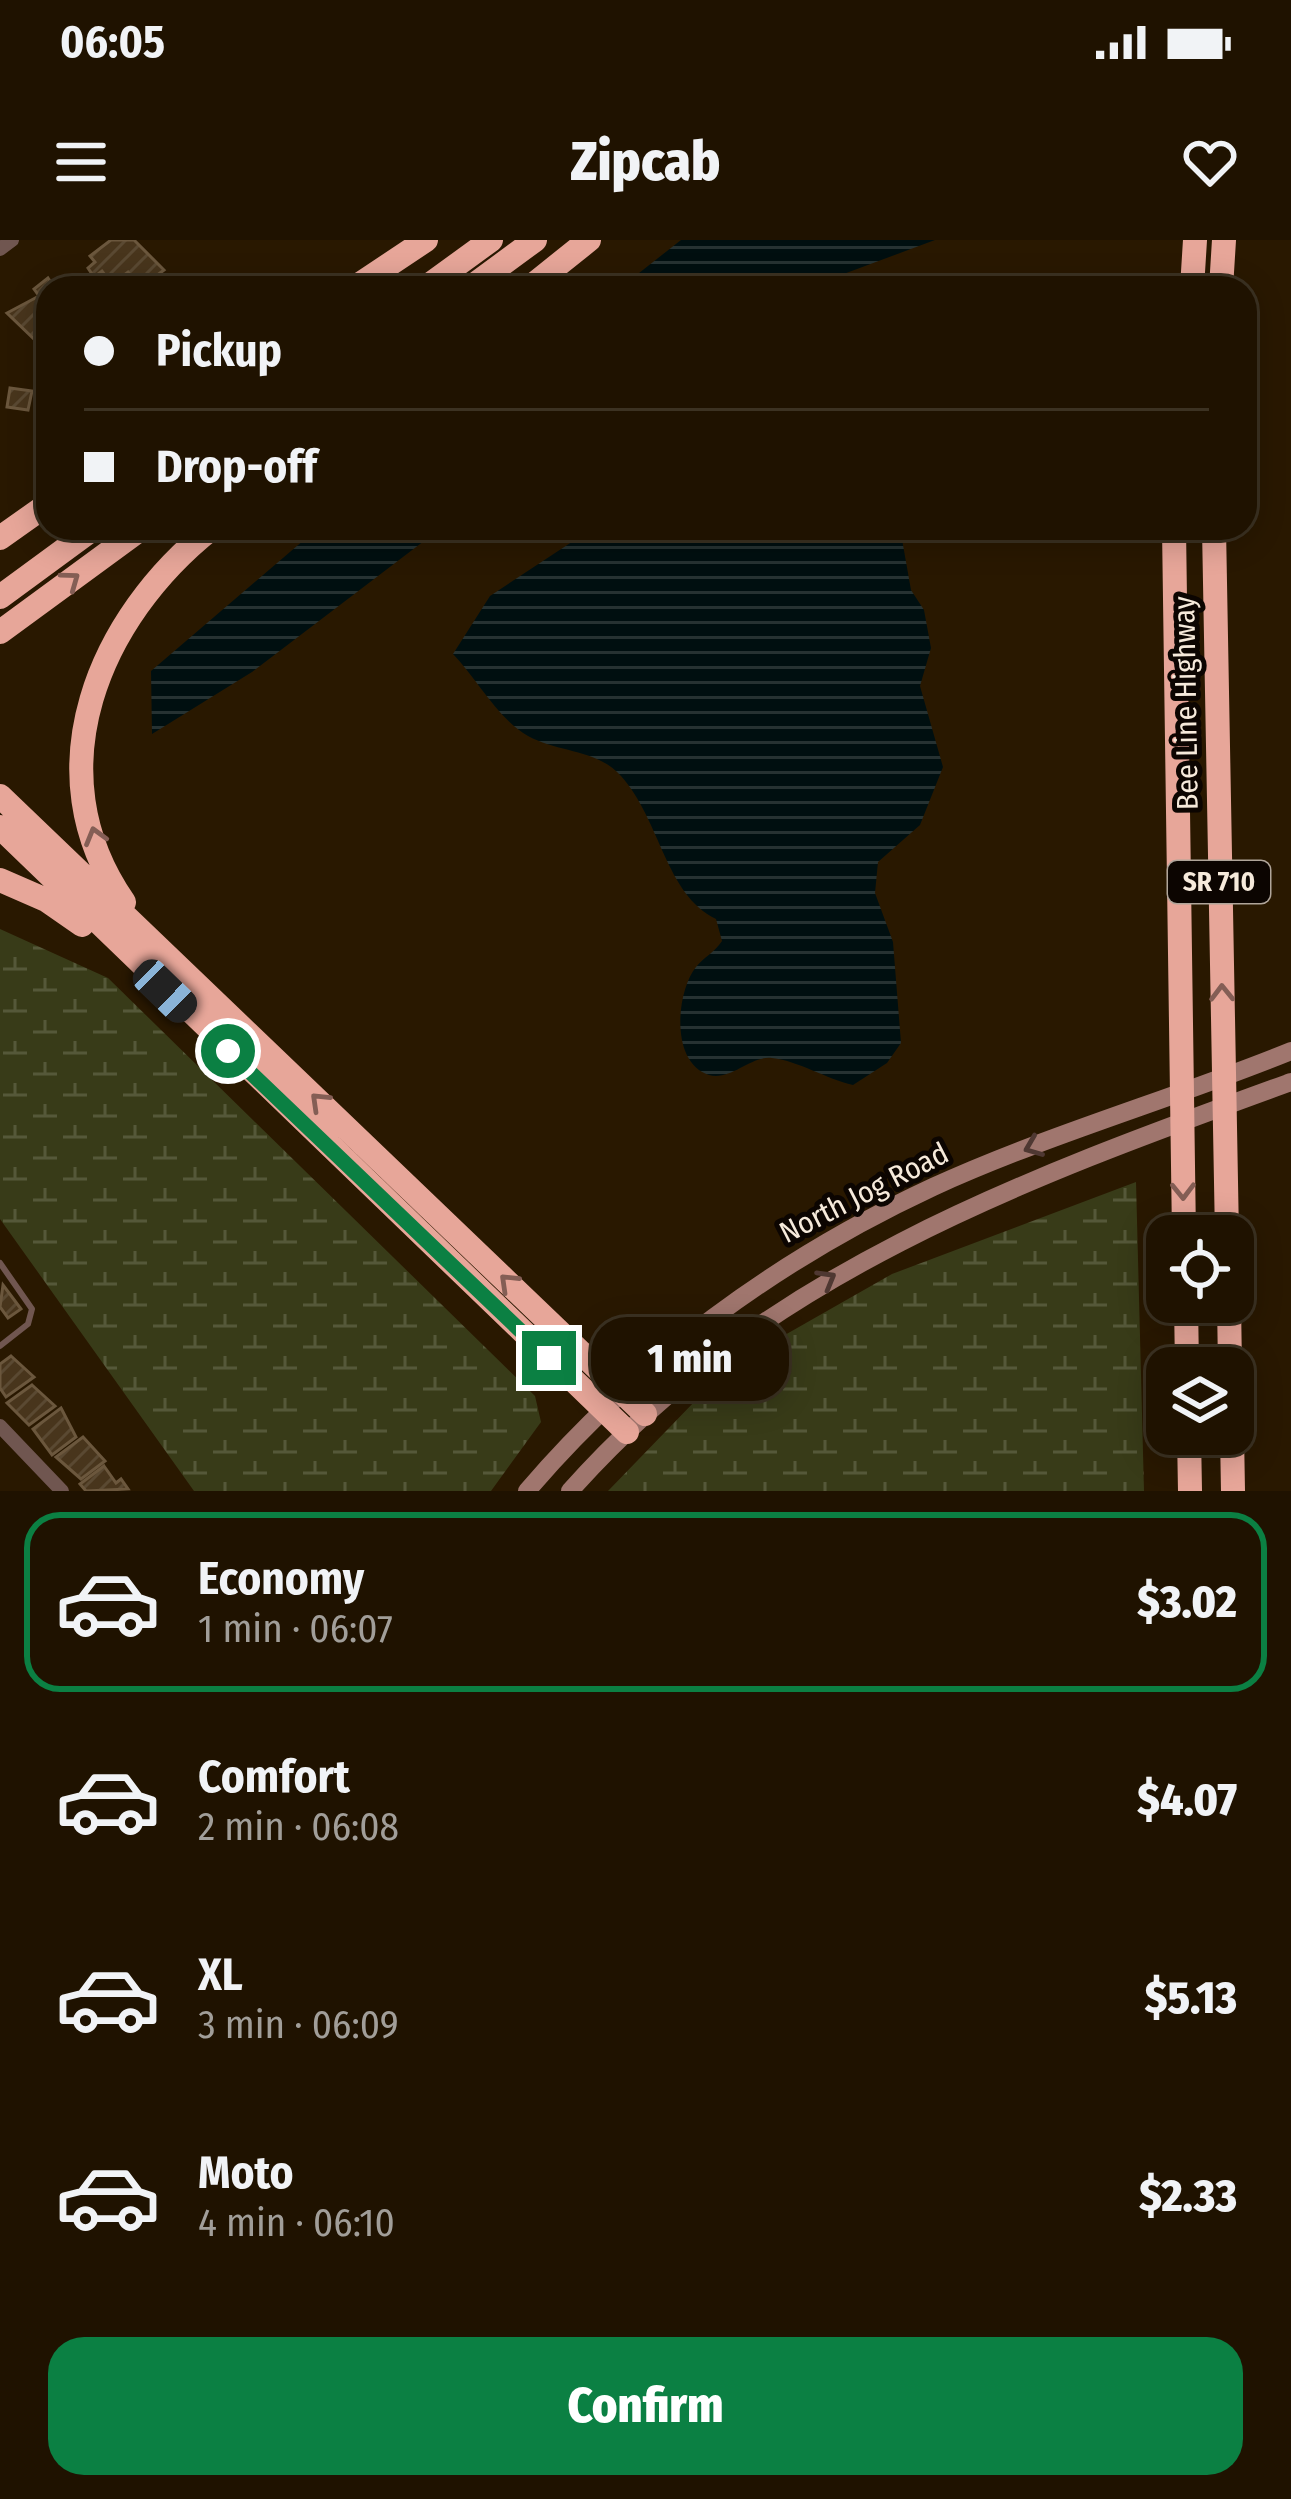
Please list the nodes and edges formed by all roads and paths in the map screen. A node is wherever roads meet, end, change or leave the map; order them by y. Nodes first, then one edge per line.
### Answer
1 (12, 240) edge
2 (426, 240) edge
3 (490, 240) edge
4 (536, 240) edge
5 (589, 240) edge
6 (1195, 240) edge
7 (1224, 240) edge
8 (0, 249) edge
9 (372, 276) edge
10 (440, 276) edge
11 (486, 276) edge
12 (544, 276) edge
13 (1193, 276) edge
14 (1222, 276) edge
15 (36, 512) edge
16 (0, 538) edge
17 (78, 540) edge
18 (126, 540) edge
19 (199, 540) edge
20 (1174, 540) edge
21 (1214, 540) edge
22 (0, 597) edge
23 (0, 632) edge
24 (0, 796) edge
25 (0, 827) edge
26 (0, 880) edge
27 (150, 938) junction
28 (134, 961) junction
29 (1291, 1051) edge
30 (1223, 1078) junction
31 (1291, 1082) edge
32 (1182, 1092) junction
33 (1224, 1106) junction
34 (1182, 1124) junction
35 (394, 1192) junction
36 (1184, 1215) edge
37 (1227, 1215) edge
38 (0, 1263) edge
39 (0, 1346) edge
40 (623, 1392) junction
41 (603, 1410) junction
42 (636, 1423) junction
43 (0, 1426) edge
44 (1189, 1455) edge
45 (1232, 1455) edge
46 (62, 1491) edge
47 (526, 1491) edge
48 (571, 1491) edge
49 (1190, 1491) edge
50 (1233, 1491) edge

1 - 8 street
2 - 9 highway
3 - 10 highway
4 - 11 highway
5 - 12 highway
6 - 13 highway
7 - 14 highway
15 - 16 highway
17 - 22 highway
23 -> 18 highway
27 -> 19 highway
20 - 32 highway, Bee Line Highway / SR 710
30 -> 21 highway, Bee Line Highway / SR 710
24 - 27 highway
25 - 28 highway
26 - 28 highway
35 -> 27 highway
28 - 35 highway
29 - 30 main road, North Jog Road
30 - 32 main road, North Jog Road
30 - 33 highway, Bee Line Highway / SR 710
31 - 33 main road, North Jog Road
32 - 34 highway, Bee Line Highway / SR 710
32 -> 40 main road, North Jog Road
33 - 34 main road, North Jog Road
33 - 37 highway, Bee Line Highway / SR 710
34 -> 36 highway, Bee Line Highway / SR 710
42 -> 34 main road, North Jog Road
40 -> 35 highway
35 - 41 highway
38 - 39 lane
40 - 41 main road, North Jog Road
40 - 42 highway
41 - 42 highway
41 - 47 main road, North Jog Road
42 - 48 main road, North Jog Road
43 - 46 street
44 - 49 highway
45 - 50 highway

